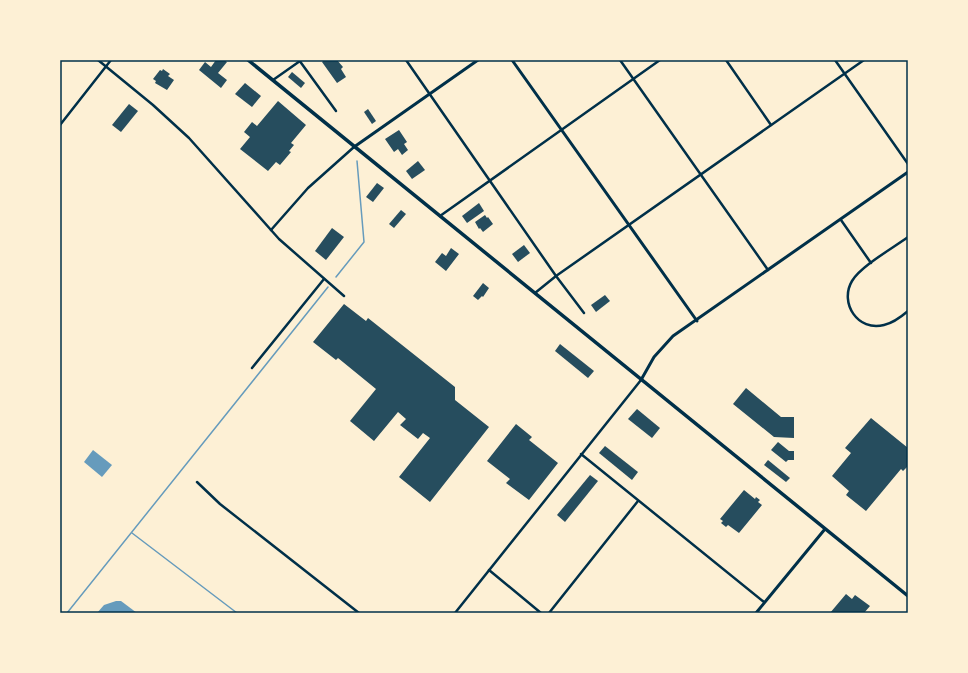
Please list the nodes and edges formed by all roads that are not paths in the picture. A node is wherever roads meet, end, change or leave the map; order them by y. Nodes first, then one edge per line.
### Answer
1 (98, 60) edge
2 (111, 60) edge
3 (248, 60) edge
4 (300, 60) edge
5 (406, 60) edge
6 (478, 60) edge
7 (512, 60) edge
8 (620, 60) edge
9 (660, 60) edge
10 (726, 60) edge
11 (835, 60) edge
12 (864, 60) edge
13 (106, 66) junction
14 (845, 74) junction
15 (634, 79) junction
16 (273, 80) junction
17 (430, 94) junction
18 (336, 111) dead end
19 (60, 125) edge
20 (771, 125) junction
21 (562, 129) junction
22 (354, 147) junction
23 (908, 164) edge
24 (908, 172) edge
25 (701, 175) junction
26 (490, 180) junction
27 (439, 216) junction
28 (841, 220) junction
29 (629, 225) junction
30 (270, 230) junction
31 (908, 237) edge
32 (871, 263) junction
33 (768, 271) junction
34 (556, 276) junction
35 (324, 280) junction
36 (534, 293) junction
37 (344, 296) dead end
38 (906, 312) edge
39 (584, 313) dead end
40 (697, 321) junction
41 (252, 368) dead end
42 (641, 380) junction
43 (581, 454) junction
44 (197, 482) dead end
45 (638, 501) junction
46 (825, 529) junction
47 (489, 570) junction
48 (908, 596) edge
49 (764, 602) junction
50 (359, 613) edge
51 (455, 613) edge
52 (541, 613) edge
53 (549, 613) edge
54 (756, 613) edge

1 - 13 street
2 - 13 street
3 - 16 main road
4 - 16 street
4 - 18 street
5 - 17 street
6 - 17 street
7 - 21 street
8 - 15 street
9 - 15 street
10 - 20 street
11 - 14 street
12 - 14 street
13 - 19 street
13 - 30 street
14 - 20 street
14 - 23 street
15 - 21 street
15 - 25 street
16 - 22 main road
17 - 22 street
17 - 26 street
20 - 25 street
21 - 26 street
21 - 29 street
22 - 27 main road
22 - 30 street
24 - 28 street
25 - 29 street
25 - 33 street
26 - 27 street
26 - 34 street
27 - 36 main road
28 - 32 street
28 - 33 street
29 - 34 street
29 - 40 street
30 - 35 street
31 - 32 street
32 - 38 street
33 - 40 street
34 - 36 street
34 - 39 street
35 - 37 street
35 - 41 street
36 - 42 main road
40 - 42 street
42 - 43 street
42 - 46 main road
43 - 45 street
43 - 47 street
44 - 50 street
45 - 49 street
45 - 53 street
46 - 48 main road
46 - 49 street
47 - 51 street
47 - 52 street
49 - 54 street

